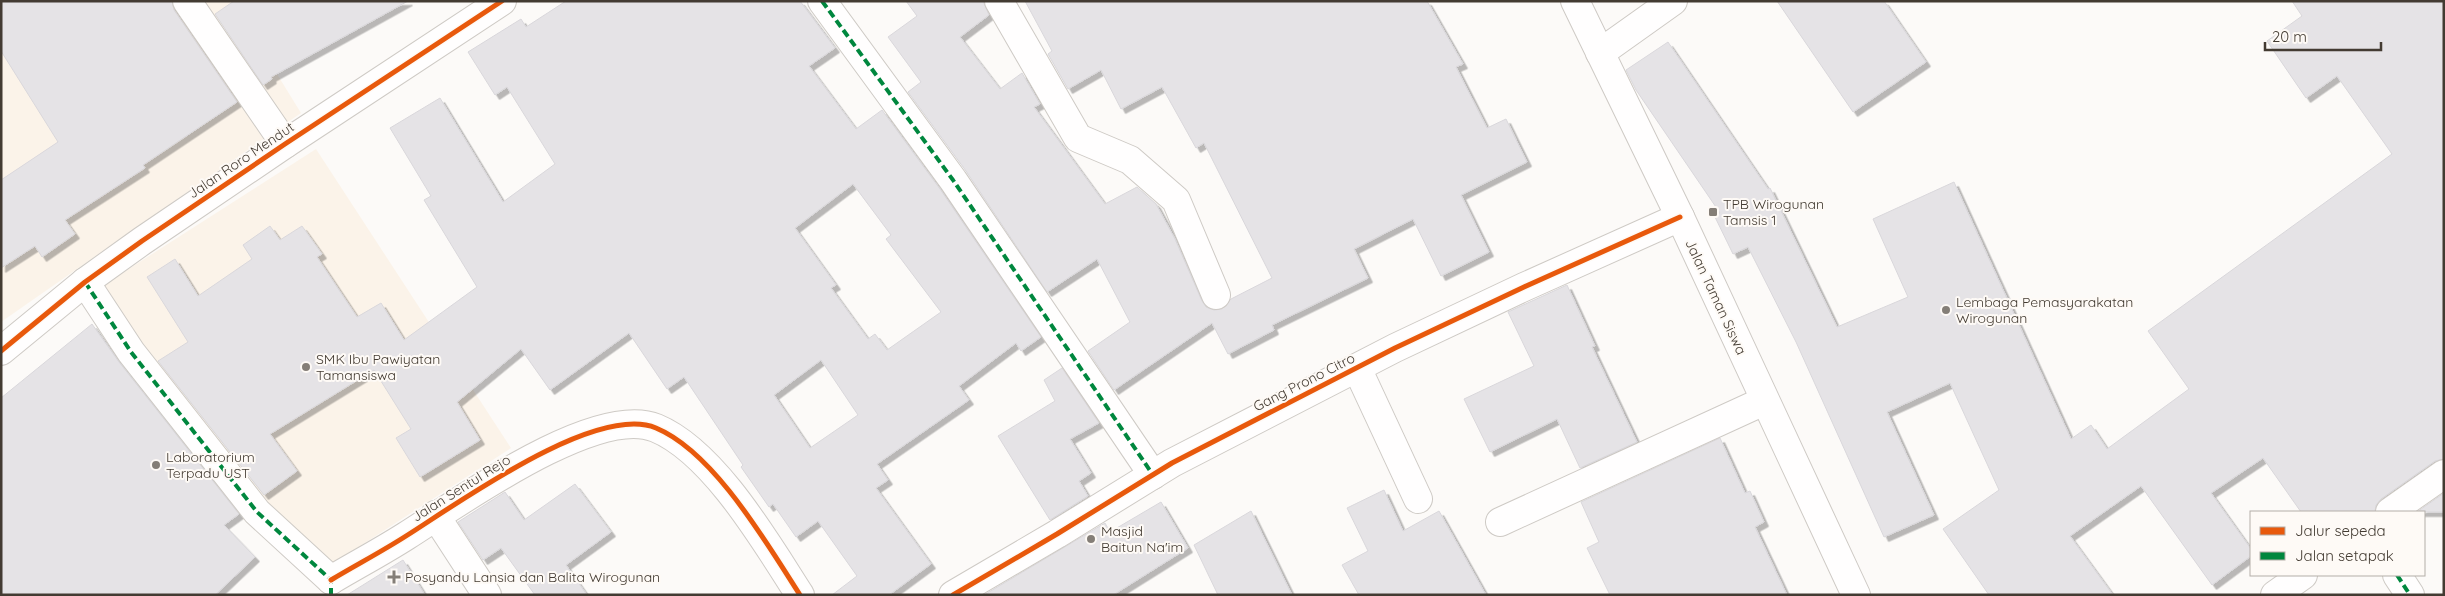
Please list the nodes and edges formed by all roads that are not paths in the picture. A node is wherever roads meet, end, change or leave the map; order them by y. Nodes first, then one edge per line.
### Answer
1 (187, 1) edge
2 (502, 1) edge
3 (822, 1) edge
4 (999, 1) edge
5 (1575, 1) edge
6 (1673, 1) edge
7 (1600, 53) junction
8 (285, 144) junction
9 (1680, 217) junction
10 (85, 282) junction
11 (1216, 296) dead end
12 (1, 351) edge
13 (1357, 368) junction
14 (1764, 401) junction
15 (2444, 474) edge
16 (1153, 475) junction
17 (1418, 500) dead end
18 (2391, 511) edge
19 (435, 515) junction
20 (1500, 522) dead end
21 (2302, 576) edge
22 (2398, 576) edge
23 (331, 587) edge
24 (487, 595) edge
25 (800, 595) edge
26 (953, 595) edge
27 (1856, 595) edge
28 (2276, 595) edge
29 (2410, 595) edge

1 - 8 street
2 - 8 street, Jalan Roro Mendut
3 - 16 street
4 - 11 street
5 - 7 street, Jalan Taman Siswa
6 - 7 street
7 - 9 street, Jalan Taman Siswa
8 - 10 street, Jalan Roro Mendut
9 - 13 street, Gang Prono Citro
9 - 14 street, Jalan Taman Siswa
10 - 12 street, Jalan Roro Mendut
10 - 23 street, Jalan Sentul Rejo
13 - 16 street, Gang Prono Citro
13 - 17 street
14 - 20 street
14 - 27 street, Jalan Taman Siswa
15 - 18 street
16 - 26 street, Gang Prono Citro
19 - 23 street, Jalan Sentul Rejo
19 - 24 street
19 - 25 street, Jalan Sentul Rejo
21 - 28 street
22 - 29 street

